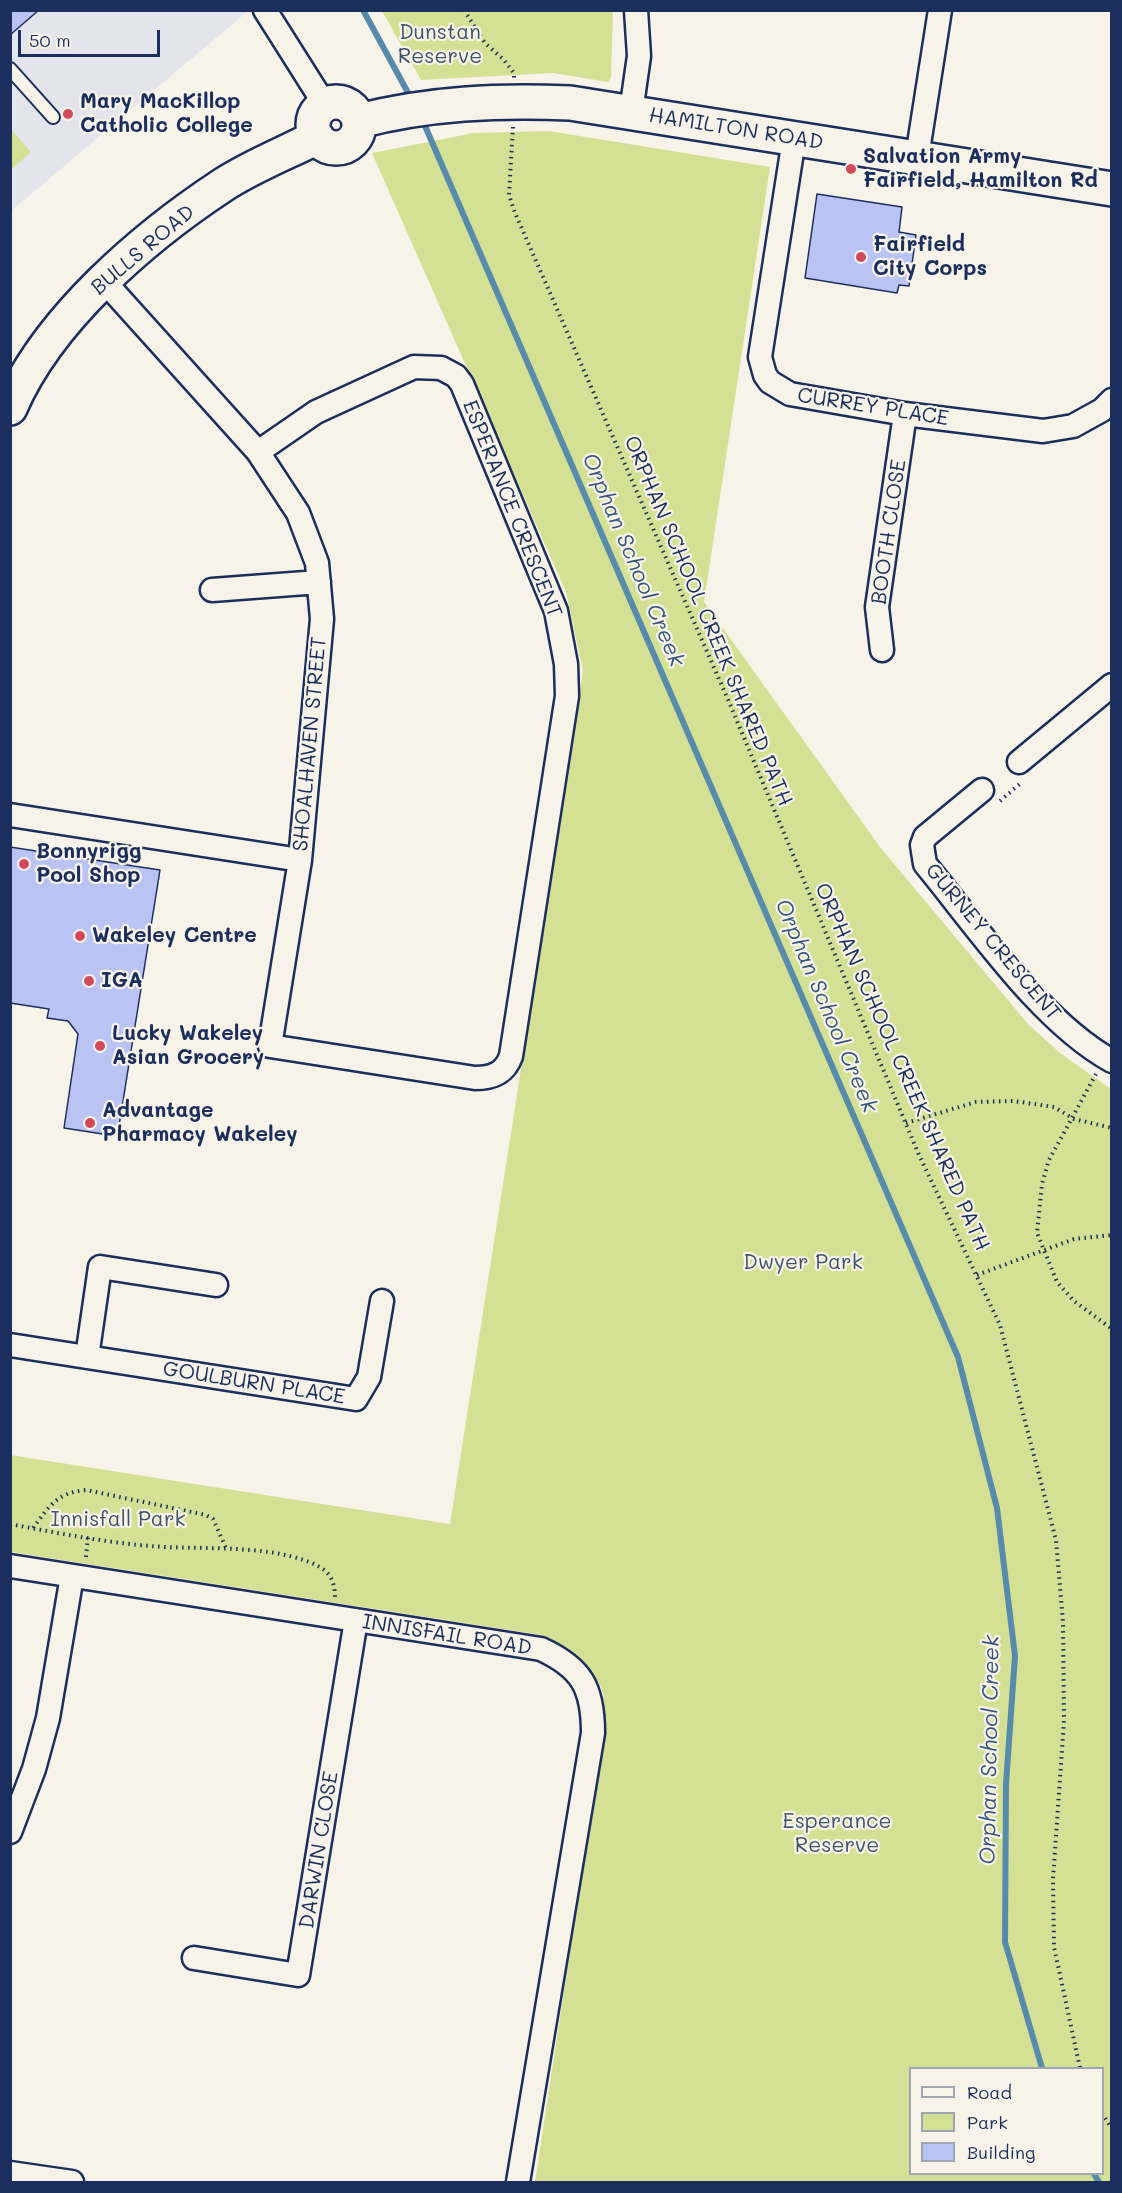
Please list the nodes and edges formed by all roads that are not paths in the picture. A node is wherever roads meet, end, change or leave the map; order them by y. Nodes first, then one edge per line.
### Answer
1 (265, 10) edge
2 (636, 10) edge
3 (940, 10) edge
4 (10, 69) edge
5 (325, 105) junction
6 (631, 112) junction
7 (53, 117) dead end
8 (359, 121) junction
9 (317, 137) junction
10 (794, 138) junction
11 (917, 158) junction
12 (1112, 189) edge
13 (104, 281) junction
14 (1112, 400) edge
15 (10, 408) edge
16 (905, 414) junction
17 (258, 452) junction
18 (318, 582) junction
19 (212, 590) dead end
20 (882, 650) dead end
21 (1107, 698) edge
22 (1019, 762) dead end
23 (982, 790) dead end
24 (10, 815) edge
25 (300, 860) junction
26 (1108, 1059) edge
27 (499, 1074) joint
28 (216, 1285) dead end
29 (382, 1301) dead end
30 (10, 1345) edge
31 (87, 1357) junction
32 (10, 1566) edge
33 (72, 1576) junction
34 (346, 1618) junction
35 (10, 1832) edge
36 (194, 1958) dead end
37 (10, 2172) edge
38 (72, 2182) edge
39 (518, 2182) edge

1 - 5 street
2 - 6 street
3 - 11 street
4 - 7 lane
5 - 8 main road
5 - 9 main road
6 - 8 main road, HAMILTON ROAD
6 - 10 main road, HAMILTON ROAD
8 - 9 main road
9 - 13 main road, BULLS ROAD
10 - 11 main road, HAMILTON ROAD
10 - 16 street, CURREY PLACE
11 - 12 main road, HAMILTON ROAD
13 - 15 main road, BULLS ROAD
13 - 17 street, SHOALHAVEN STREET
14 - 16 street, CURREY PLACE
16 - 20 street, BOOTH CLOSE
17 - 18 street, SHOALHAVEN STREET
17 - 27 street, ESPERANCE CRESCENT
18 - 19 street
18 - 25 street, SHOALHAVEN STREET
21 - 22 street
23 - 26 street, GURNEY CRESCENT
24 - 25 street
25 - 27 street, SHOALHAVEN STREET
28 - 31 street
29 - 31 street, GOULBURN PLACE
30 - 31 street, GOULBURN PLACE
32 - 33 street, INNISFAIL ROAD
33 - 34 street, INNISFAIL ROAD
33 - 35 street
34 - 36 street, DARWIN CLOSE
34 - 39 street, INNISFAIL ROAD
37 - 38 street

